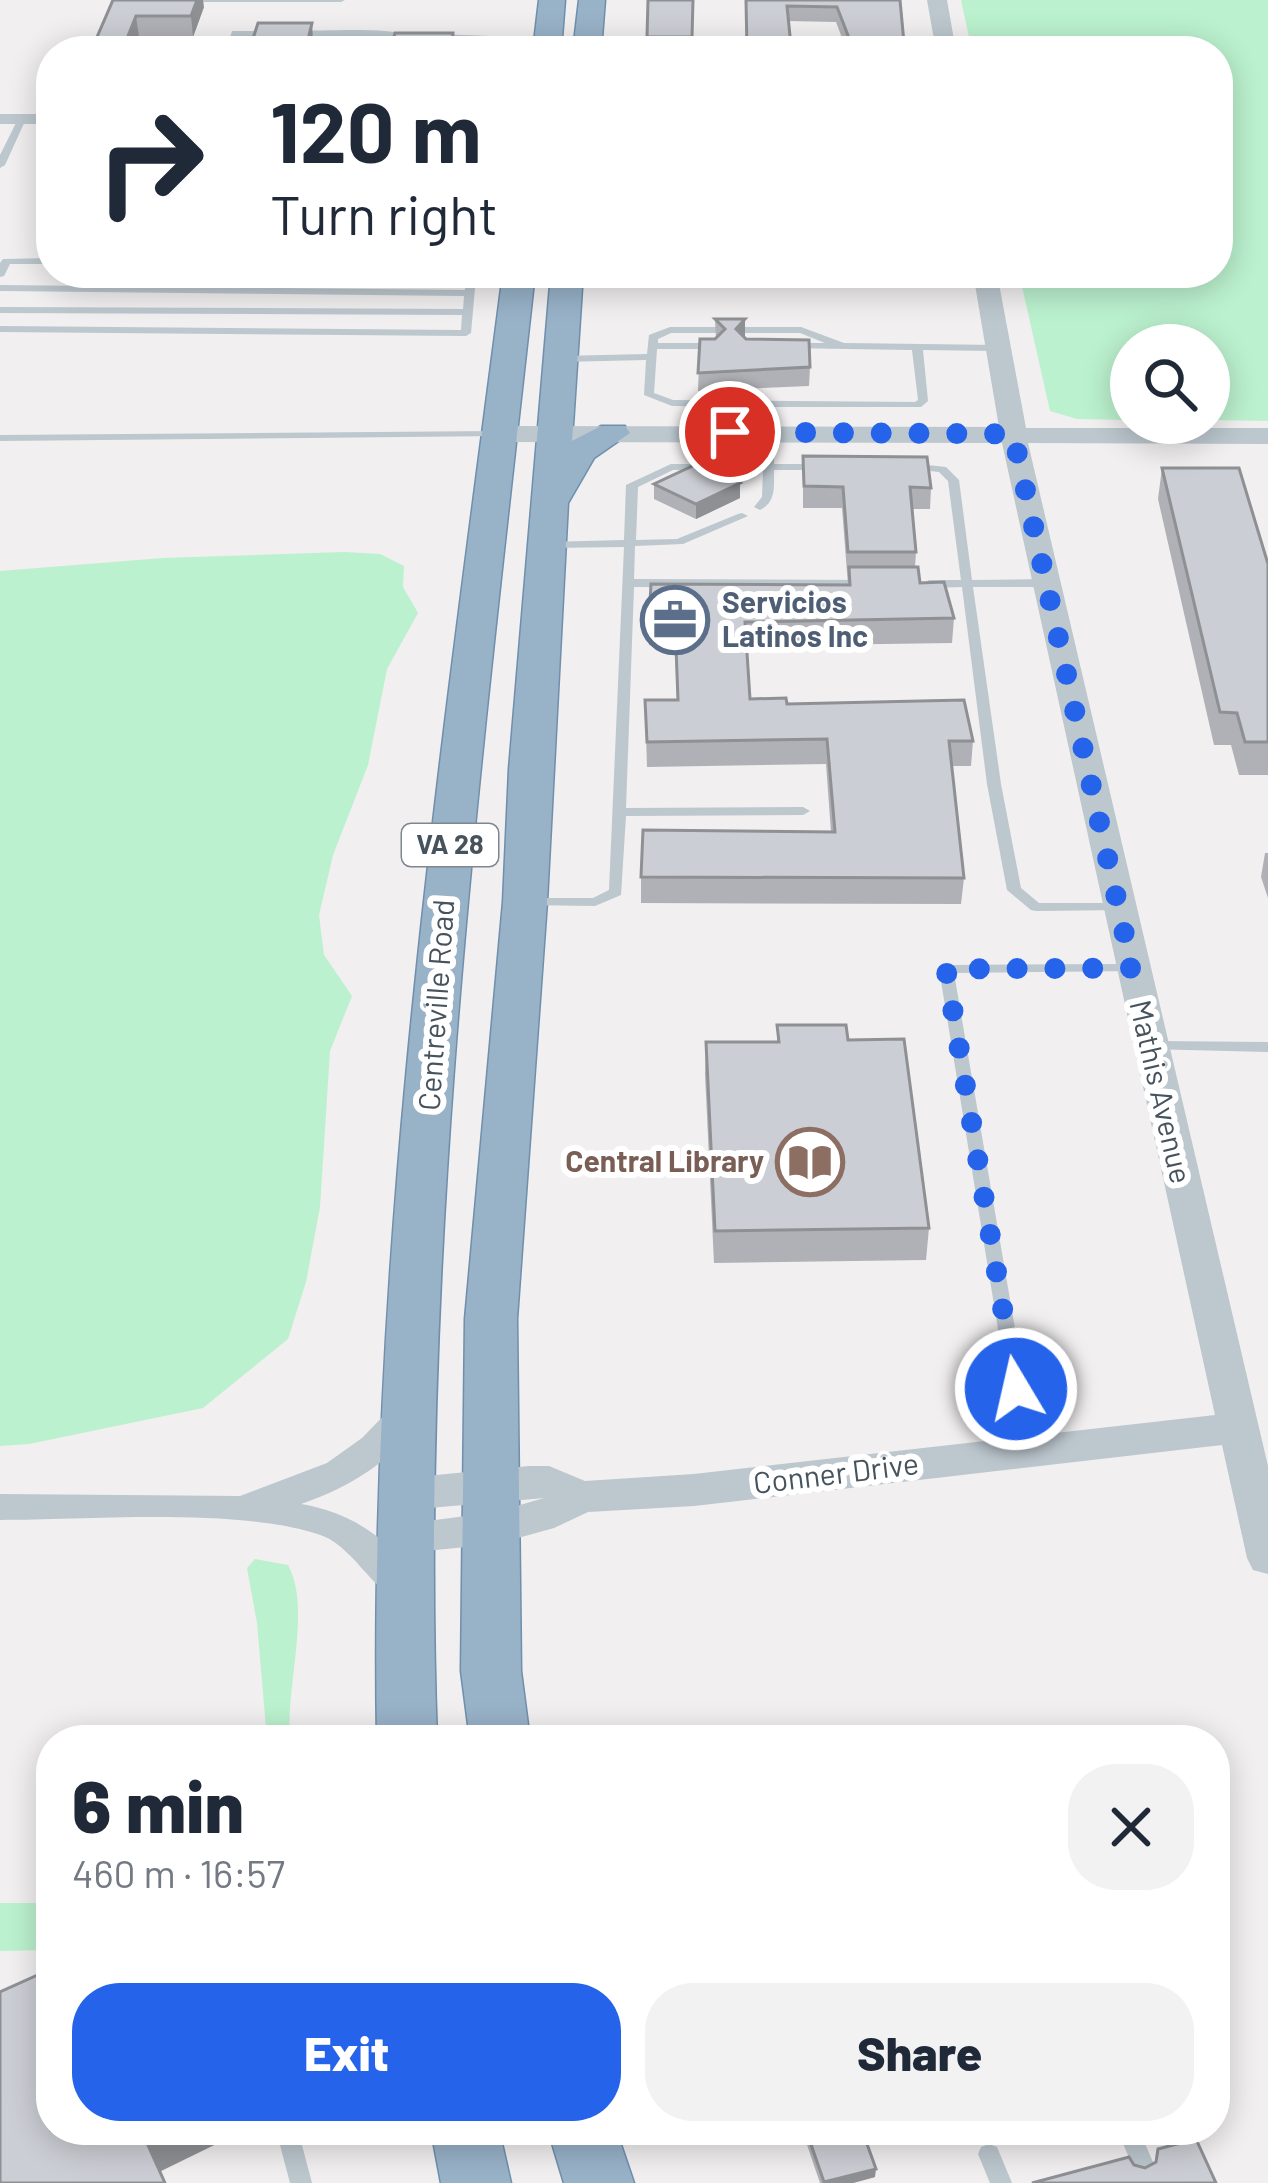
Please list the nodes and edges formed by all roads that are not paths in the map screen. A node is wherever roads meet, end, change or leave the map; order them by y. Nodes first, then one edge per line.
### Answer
1 (147, 0) edge
2 (341, 0) edge
3 (552, 0) edge
4 (592, 0) edge
5 (938, 0) edge
6 (346, 34) joint
7 (389, 35) joint
8 (235, 36) edge
9 (415, 36) edge
10 (548, 36) edge
11 (588, 36) edge
12 (944, 36) edge
13 (0, 118) edge
14 (22, 119) junction
15 (36, 119) edge
16 (0, 165) edge
17 (36, 261) edge
18 (0, 274) edge
19 (0, 288) edge
20 (470, 288) edge
21 (516, 288) edge
22 (566, 288) edge
23 (988, 288) edge
24 (470, 292) junction
25 (0, 310) edge
26 (468, 312) junction
27 (0, 329) edge
28 (715, 346) edge
29 (785, 346) edge
30 (652, 347) junction
31 (844, 347) junction
32 (917, 347) junction
33 (998, 348) junction
34 (560, 358) junction
35 (769, 418) junction
36 (554, 433) junction
37 (614, 433) junction
38 (500, 434) junction
39 (1013, 434) junction
40 (1268, 436) edge
41 (0, 438) edge
42 (884, 466) edge
43 (769, 467) junction
44 (838, 467) edge
45 (760, 507) dead end
46 (742, 516) dead end
47 (548, 525) junction
48 (632, 545) junction
49 (631, 583) junction
50 (1046, 583) junction
51 (895, 584) edge
52 (919, 584) edge
53 (967, 584) junction
54 (803, 811) dead end
55 (620, 812) junction
56 (525, 902) junction
57 (1119, 907) junction
58 (1132, 968) junction
59 (1150, 1046) junction
60 (1268, 1047) edge
61 (410, 1411) junction
62 (1235, 1428) junction
63 (1027, 1451) junction
64 (0, 1507) edge
65 (489, 1507) junction
66 (217, 1510) junction
67 (404, 1541) junction
68 (1268, 1558) edge
69 (407, 1725) edge
70 (498, 1725) edge
71 (290, 2145) edge
72 (468, 2145) edge
73 (587, 2145) edge
74 (1135, 2145) edge
75 (989, 2154) dead end
76 (1142, 2162) edge
77 (301, 2183) edge
78 (476, 2183) edge
79 (599, 2183) edge
80 (1001, 2183) edge

1 - 2 lane
3 - 10 highway
4 - 11 highway
5 - 12 street
6 - 7 lane
6 - 8 lane
7 - 9 lane
13 - 14 street
14 - 15 street
14 - 16 lane
17 - 18 lane
19 - 24 lane
20 - 24 lane
21 - 38 highway, Centreville Road / VA 28
22 - 34 highway, VA 28
23 - 33 street, Mathis Avenue
24 - 26 lane
25 - 26 lane
26 - 27 lane
28 - 30 lane
29 - 31 lane
30 - 31 lane
30 - 34 lane
30 - 35 lane
31 - 32 lane
32 - 33 lane
32 - 35 lane
33 - 39 street, Mathis Avenue
34 - 36 highway, VA 28
35 - 37 street
35 - 39 street
35 - 43 lane
36 - 37 street
36 - 38 street
36 - 47 highway, VA 28
37 - 47 highway
38 - 41 lane
38 - 61 highway, Centreville Road / VA 28
39 - 40 street
39 - 50 street, Mathis Avenue
42 - 53 lane
43 - 44 lane
43 - 45 lane
43 - 48 lane
46 - 48 lane
47 - 48 lane
47 - 56 highway, VA 28
48 - 49 lane
49 - 51 lane
49 - 55 lane
50 - 53 lane
50 - 57 street, Mathis Avenue
52 - 53 lane
53 - 57 lane
54 - 55 lane
55 - 56 lane
56 - 65 highway, VA 28
57 - 58 street, Mathis Avenue
58 - 59 street, Mathis Avenue
58 - 63 lane
59 - 60 lane
59 - 62 street, Mathis Avenue
61 - 66 street
61 - 67 highway, Centreville Road / VA 28
62 - 63 street, Conner Drive
62 - 68 street, Mathis Avenue
63 - 65 street, Conner Drive
64 - 66 street
65 - 67 street, Conner Drive
65 - 70 highway, VA 28
66 - 67 street
67 - 69 highway, Centreville Road / VA 28
71 - 77 lane
72 - 78 highway
73 - 79 highway
74 - 76 lane
75 - 80 lane

